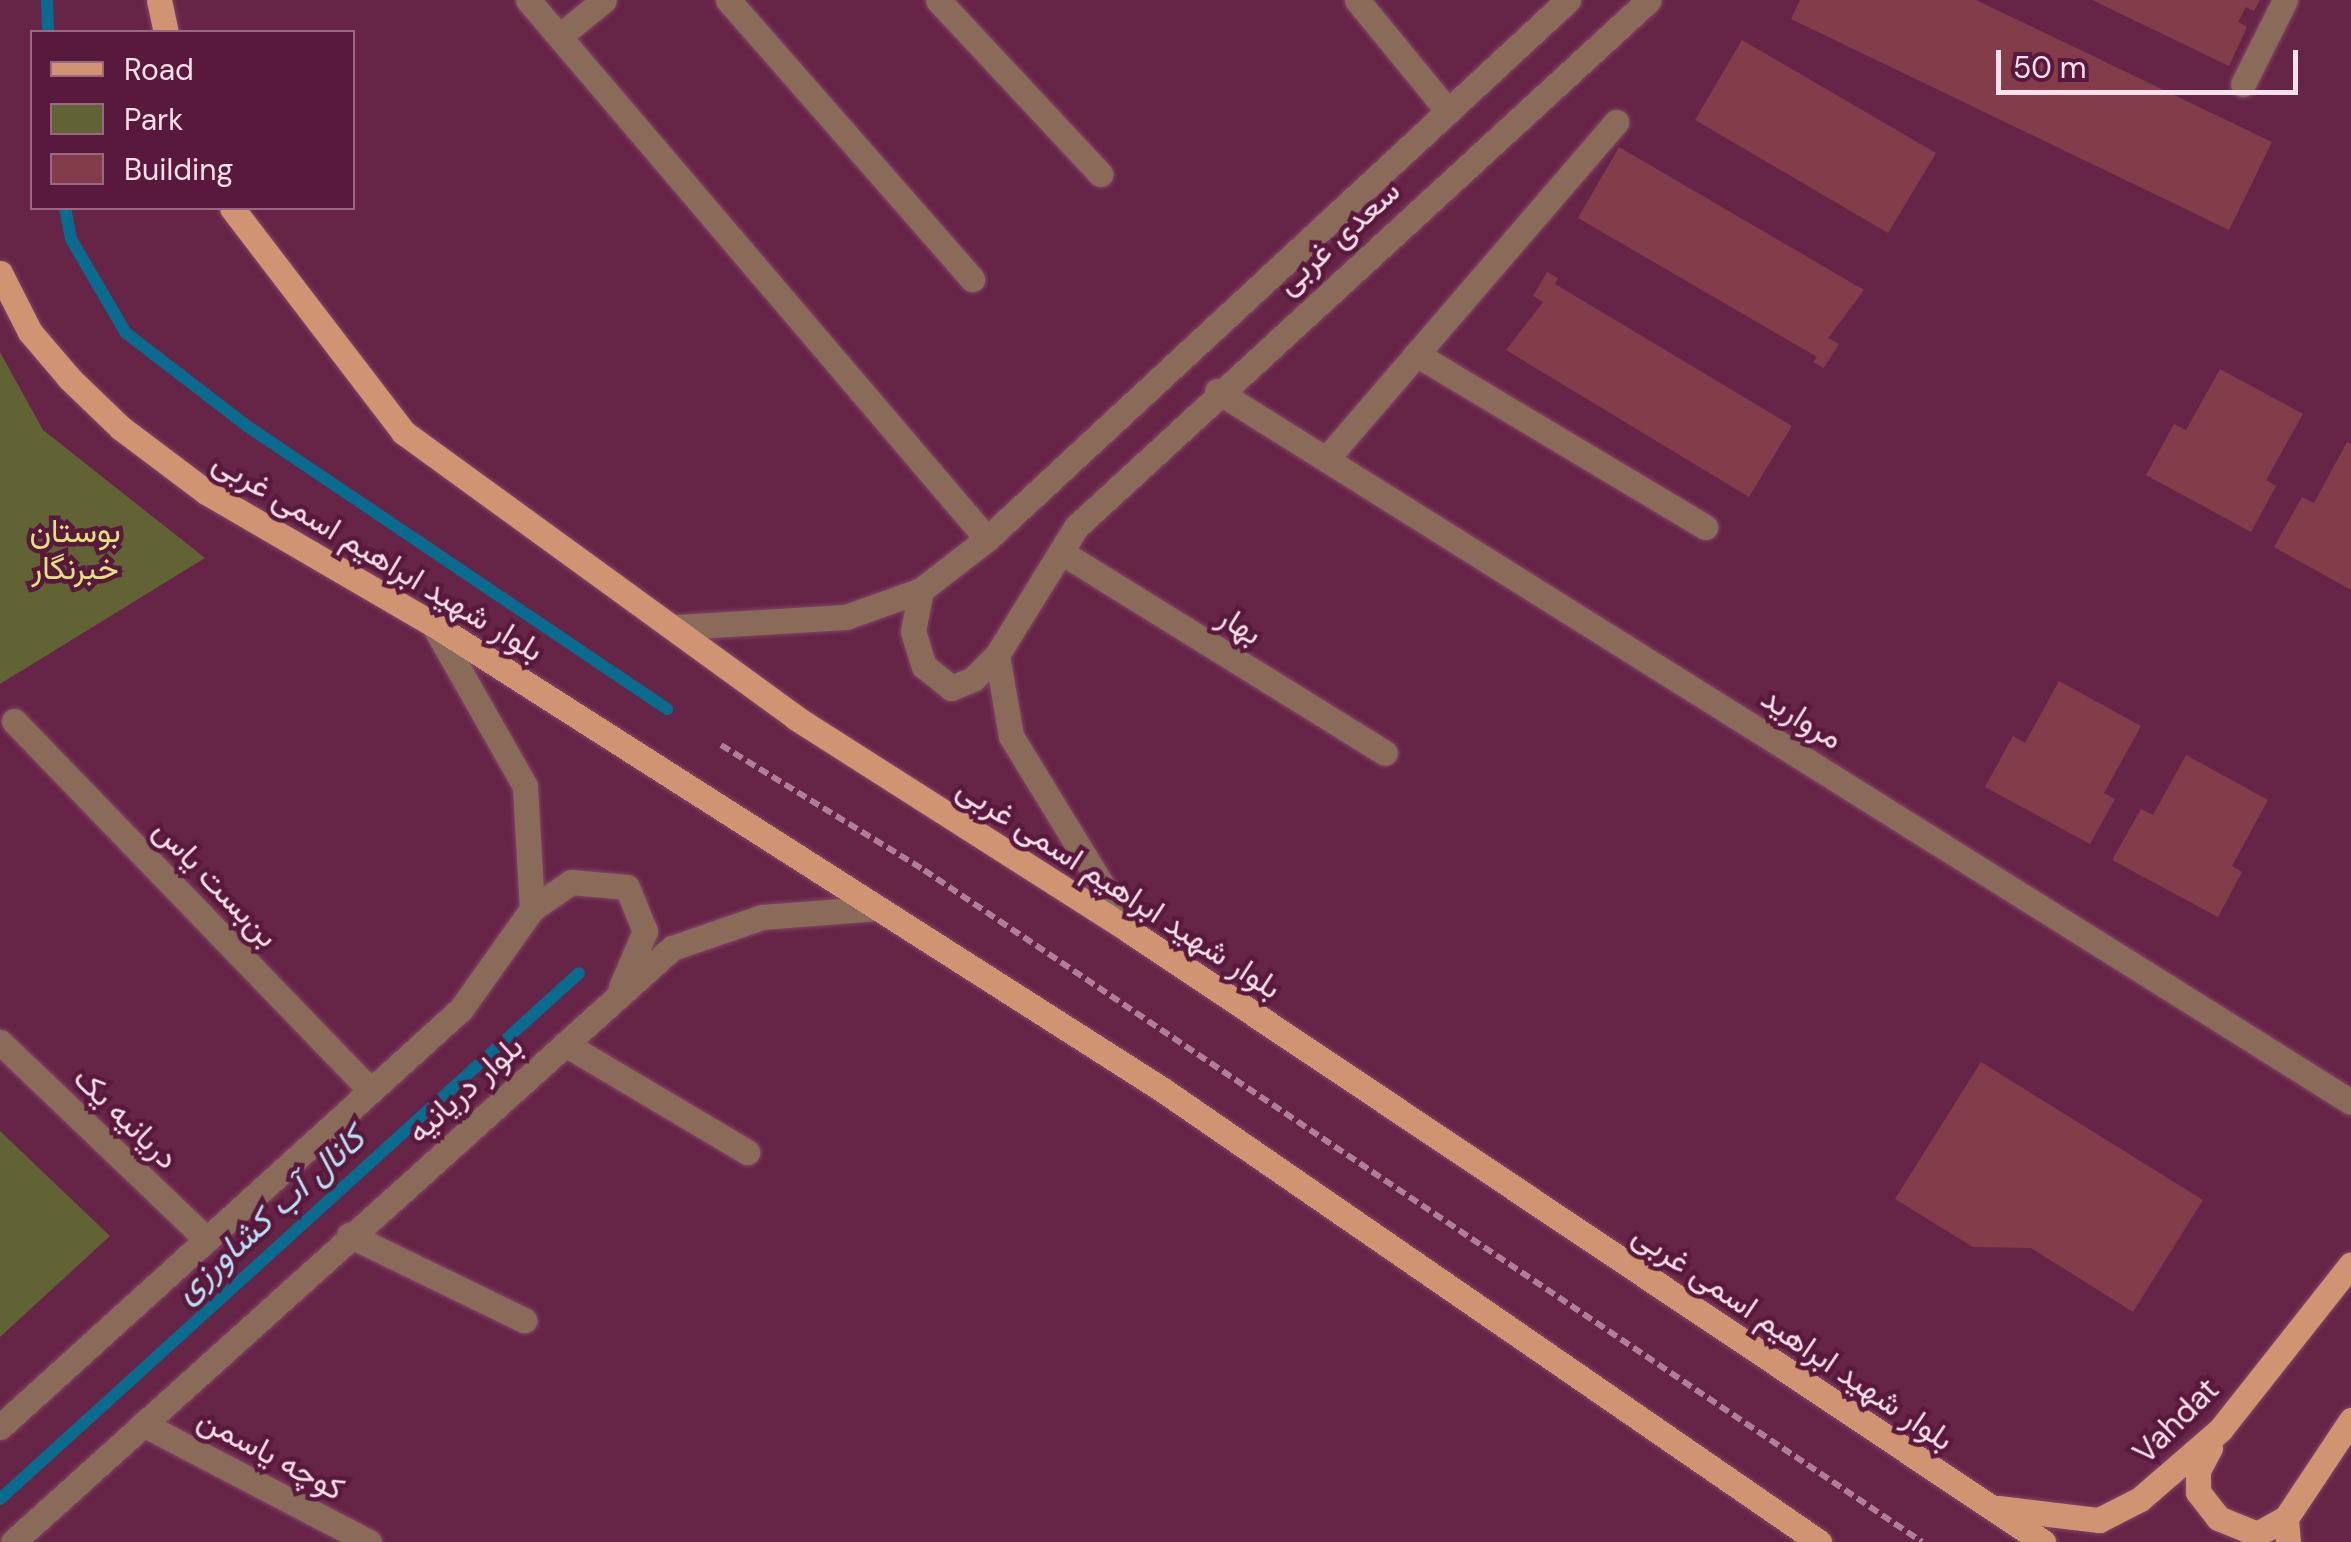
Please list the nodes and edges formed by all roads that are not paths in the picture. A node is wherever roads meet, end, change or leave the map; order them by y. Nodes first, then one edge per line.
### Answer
1 (159, 0) edge
2 (528, 0) edge
3 (604, 0) edge
4 (728, 0) edge
5 (938, 0) edge
6 (1356, 0) edge
7 (1568, 0) edge
8 (1648, 0) edge
9 (2285, 0) edge
10 (166, 30) edge
11 (561, 36) junction
12 (2243, 84) dead end
13 (1448, 111) junction
14 (1616, 122) dead end
15 (1100, 174) dead end
16 (234, 210) edge
17 (0, 273) edge
18 (972, 279) dead end
19 (1416, 354) junction
20 (1217, 391) junction
21 (1328, 457) junction
22 (1705, 527) dead end
23 (987, 539) junction
24 (1061, 552) junction
25 (921, 590) junction
26 (433, 624) junction
27 (678, 627) junction
28 (997, 656) junction
29 (14, 721) dead end
30 (1386, 753) dead end
31 (878, 908) junction
32 (532, 909) junction
33 (1130, 931) junction
34 (618, 996) junction
35 (0, 1042) edge
36 (564, 1044) junction
37 (371, 1091) junction
38 (2351, 1102) edge
39 (747, 1152) dead end
40 (349, 1235) junction
41 (207, 1240) junction
42 (2351, 1264) edge
43 (524, 1320) dead end
44 (2351, 1420) edge
45 (143, 1424) junction
46 (0, 1426) edge
47 (2220, 1430) junction
48 (1990, 1508) junction
49 (2287, 1530) edge
50 (13, 1542) edge
51 (369, 1542) edge
52 (1819, 1542) edge
53 (2043, 1542) edge

1 - 10 main road
2 - 11 street
3 - 11 street
4 - 18 street
5 - 15 street
6 - 13 street
7 - 13 street, سعدی غربی
8 - 20 street, سعدی غربی
9 - 12 street
11 - 23 street
13 - 23 street, سعدی غربی
14 - 19 street
16 - 27 main road, بلوار شهید ابراهیم اسمی غربی
17 - 26 main road, بلوار شهید ابراهیم اسمی غربی
19 - 21 street
19 - 22 street
20 - 21 street, مروارید
20 - 24 street, سعدی غربی
21 - 38 street, مروارید
23 - 25 street, سعدی غربی
24 - 28 street, سعدی غربی
24 - 30 street, بهار
25 - 27 street, سعدی غربی
25 - 28 street
26 - 31 main road, بلوار شهید ابراهیم اسمی غربی
26 - 32 street
27 - 33 main road, بلوار شهید ابراهیم اسمی غربی
28 - 33 street
29 - 37 street, بن‌بست یاس
31 - 34 street, بلوار دریانیه
31 - 52 main road, بلوار شهید ابراهیم اسمی غربی
32 - 34 street
32 - 37 street, بلوار دریانیه
33 - 48 main road, بلوار شهید ابراهیم اسمی غربی
34 - 36 street, بلوار دریانیه
35 - 41 street, دریانیه یک
36 - 39 street
36 - 40 street, بلوار دریانیه
37 - 41 street, بلوار دریانیه
40 - 43 street
40 - 45 street, بلوار دریانیه
41 - 46 street, بلوار دریانیه
42 - 47 main road, Vahdat
44 - 49 main road
45 - 50 street, بلوار دریانیه
45 - 51 street, کوچه یاسمن
47 - 48 main road, Vahdat
47 - 49 main road
48 - 53 main road, بلوار شهید ابراهیم اسمی غربی

